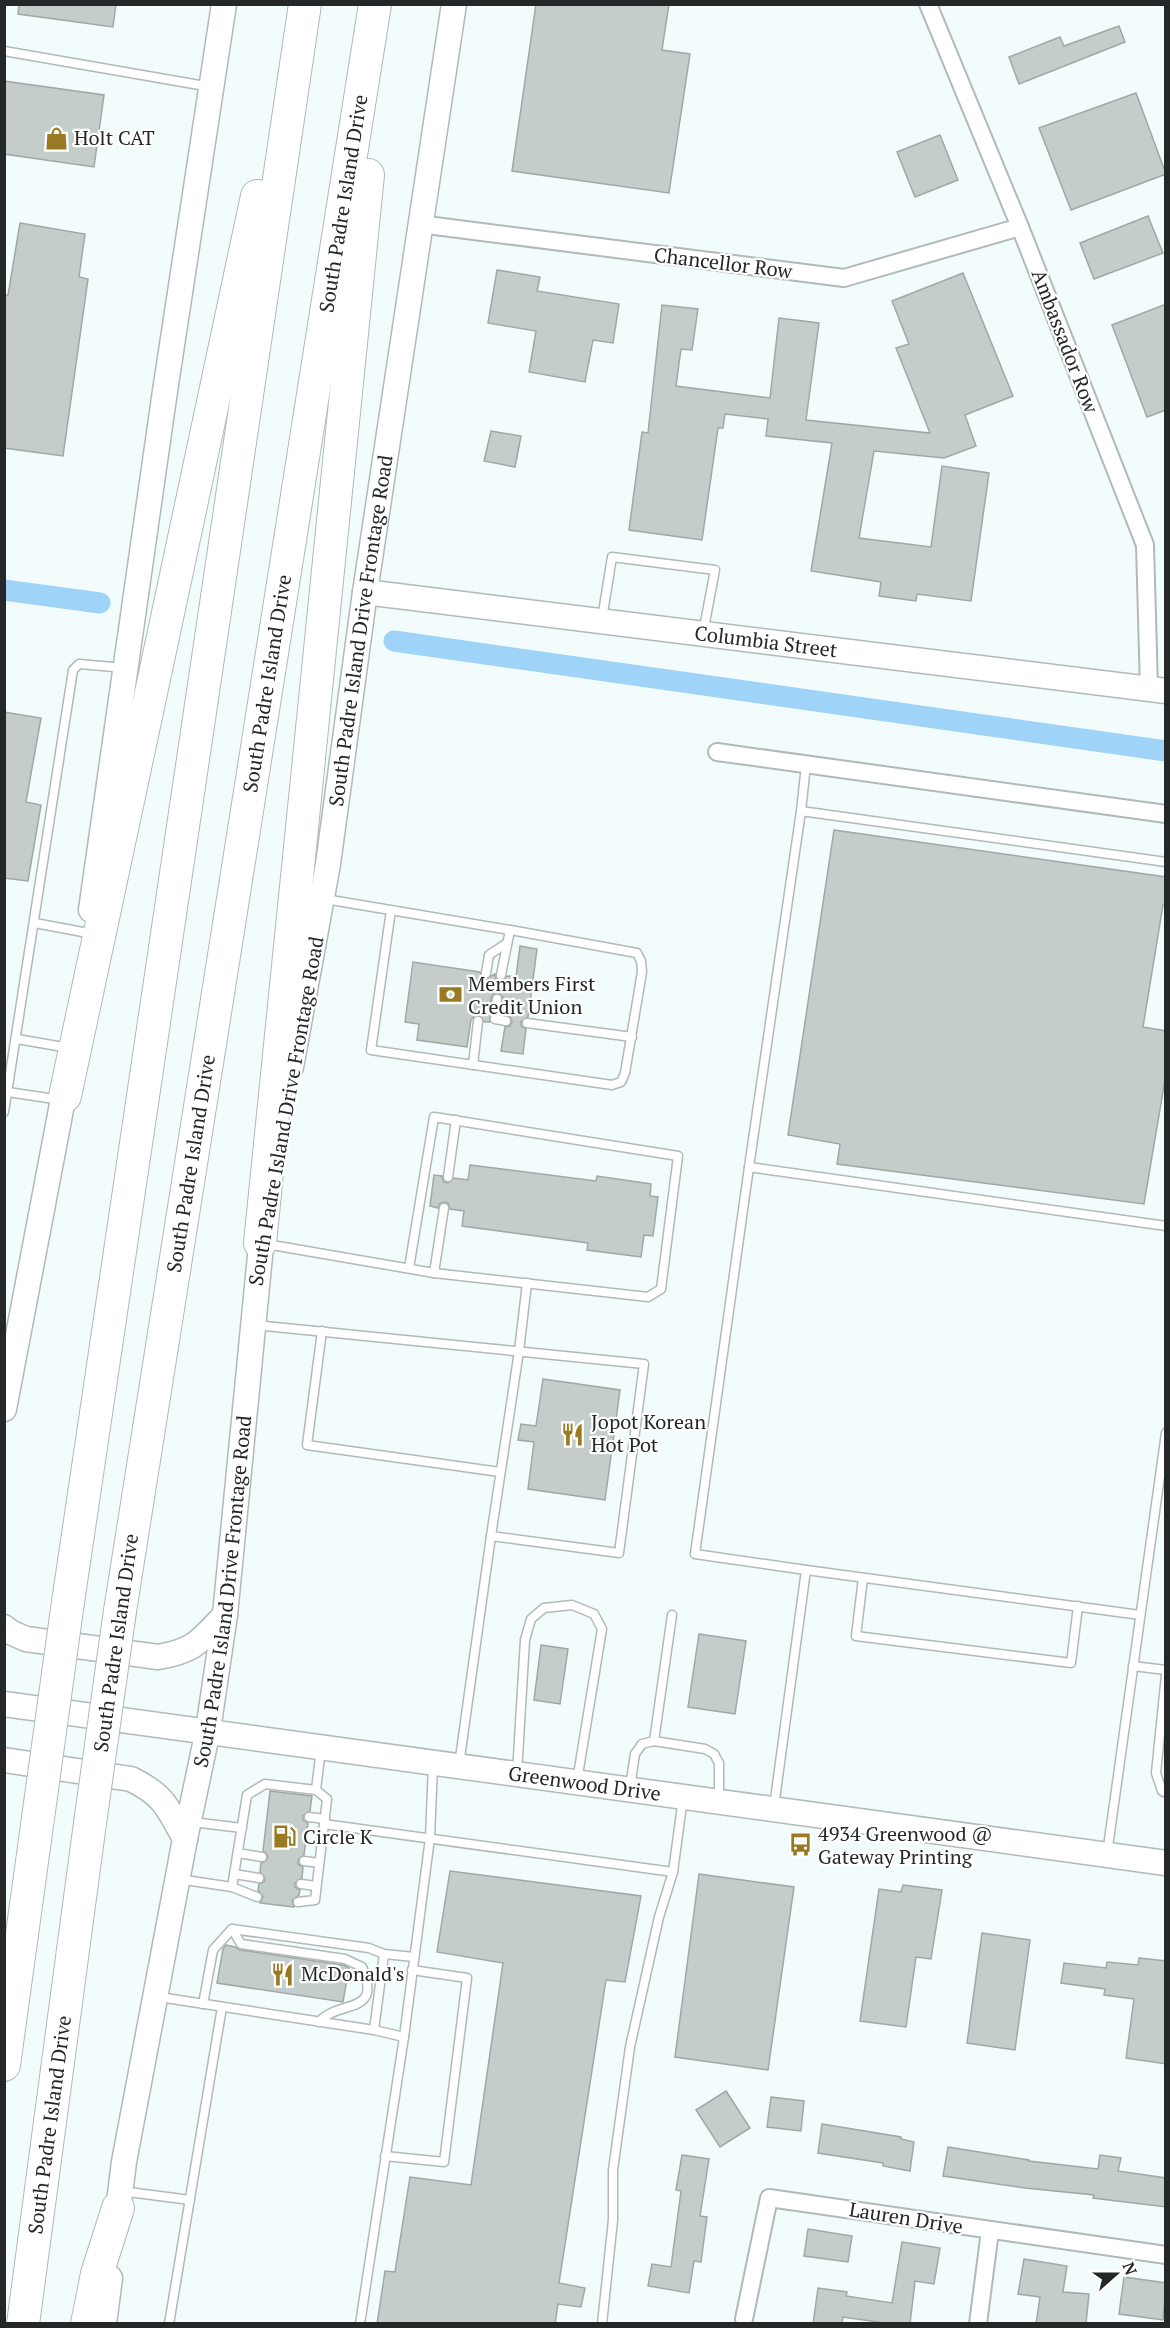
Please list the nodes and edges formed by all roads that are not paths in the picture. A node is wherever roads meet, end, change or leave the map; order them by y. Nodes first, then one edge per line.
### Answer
1 (224, 4) edge
2 (297, 4) edge
3 (305, 4) edge
4 (375, 4) edge
5 (385, 4) edge
6 (454, 4) edge
7 (928, 4) edge
8 (4, 51) edge
9 (211, 87) junction
10 (419, 224) junction
11 (1020, 227) junction
12 (365, 592) junction
13 (602, 621) junction
14 (703, 633) junction
15 (125, 668) junction
16 (1157, 690) edge
17 (717, 753) dead end
18 (806, 765) junction
19 (801, 811) junction
20 (1166, 814) edge
21 (1166, 862) edge
22 (322, 898) junction
23 (391, 910) junction
24 (34, 923) junction
25 (510, 930) junction
26 (88, 933) junction
27 (507, 943) junction
28 (486, 973) dead end
29 (501, 975) dead end
30 (497, 999) dead end
31 (478, 1021) dead end
32 (506, 1021) dead end
33 (527, 1023) dead end
34 (632, 1037) junction
35 (17, 1039) junction
36 (71, 1048) junction
37 (473, 1065) junction
38 (8, 1092) junction
39 (64, 1098) junction
40 (4, 1112) edge
41 (456, 1120) junction
42 (748, 1167) junction
43 (448, 1177) dead end
44 (444, 1208) dead end
45 (1166, 1226) edge
46 (260, 1243) junction
47 (409, 1269) junction
48 (434, 1273) junction
49 (527, 1283) junction
50 (252, 1324) junction
51 (322, 1331) junction
52 (519, 1351) junction
53 (4, 1409) edge
54 (1166, 1433) edge
55 (500, 1472) junction
56 (491, 1536) junction
57 (806, 1570) junction
58 (863, 1578) junction
59 (1078, 1606) junction
60 (225, 1615) junction
61 (672, 1615) dead end
62 (1140, 1615) junction
63 (4, 1627) edge
64 (1133, 1666) junction
65 (1166, 1670) edge
66 (1166, 1675) edge
67 (1165, 1690) edge
68 (4, 1704) edge
69 (208, 1730) junction
70 (654, 1741) junction
71 (321, 1746) junction
72 (4, 1760) edge
73 (433, 1761) junction
74 (459, 1765) junction
75 (1166, 1767) edge
76 (517, 1773) junction
77 (1156, 1773) junction
78 (577, 1782) junction
79 (629, 1789) junction
80 (316, 1790) junction
81 (1166, 1792) edge
82 (683, 1796) junction
83 (719, 1801) junction
84 (773, 1808) junction
85 (309, 1817) dead end
86 (324, 1822) junction
87 (242, 1828) junction
88 (187, 1830) junction
89 (430, 1838) junction
90 (238, 1853) junction
91 (1107, 1854) junction
92 (262, 1857) dead end
93 (304, 1861) dead end
94 (319, 1863) junction
95 (1166, 1863) edge
96 (673, 1872) junction
97 (234, 1874) junction
98 (259, 1878) dead end
99 (178, 1879) junction
100 (301, 1884) dead end
101 (316, 1886) junction
102 (232, 1887) junction
103 (257, 1897) dead end
104 (298, 1902) dead end
105 (232, 1929) junction
106 (384, 1954) junction
107 (414, 1957) junction
108 (412, 1970) junction
109 (155, 1996) junction
110 (204, 2004) junction
111 (222, 2007) junction
112 (319, 2022) junction
113 (374, 2030) junction
114 (404, 2037) junction
115 (4, 2065) edge
116 (385, 2156) junction
117 (120, 2200) junction
118 (190, 2200) junction
119 (990, 2231) junction
120 (1166, 2254) edge
121 (744, 2319) dead end
122 (23, 2324) edge
123 (87, 2324) edge
124 (104, 2324) edge
125 (169, 2324) edge
126 (360, 2324) edge
127 (602, 2324) edge
128 (978, 2324) edge

1 - 9 main road
2 - 39 highway
3 - 115 highway, bridge
4 - 122 highway, South Padre Island Drive, bridge
5 - 46 highway
6 - 10 main road, South Padre Island Drive Frontage Road
7 - 11 street, Ambassador Row
8 - 9 lane
9 - 15 main road
10 - 11 street, Chancellor Row
10 - 12 main road, South Padre Island Drive Frontage Road
11 - 16 street, Ambassador Row
12 - 13 main road, Columbia Street
12 - 22 main road, South Padre Island Drive Frontage Road
13 - 14 main road, Columbia Street
13 - 14 lane
14 - 16 main road, Columbia Street
15 - 24 lane
15 - 26 main road
17 - 18 street
18 - 19 lane
18 - 20 street
19 - 21 lane
19 - 42 lane
22 - 23 lane
22 - 46 main road, South Padre Island Drive Frontage Road
23 - 25 lane
23 - 37 lane
24 - 26 lane
24 - 35 lane
25 - 27 lane
25 - 34 lane
26 - 36 main road
27 - 28 lane
27 - 29 lane
30 - 32 lane
31 - 37 lane
33 - 34 lane
34 - 37 lane
35 - 36 lane
35 - 38 lane
36 - 39 main road
38 - 39 lane
38 - 40 lane
39 - 53 main road
41 - 43 lane
41 - 47 lane
41 - 49 lane
42 - 45 lane
42 - 57 lane
44 - 48 lane
46 - 47 lane
46 - 50 main road, South Padre Island Drive Frontage Road
47 - 48 lane
48 - 49 lane
49 - 52 lane
50 - 51 lane
50 - 60 main road, South Padre Island Drive Frontage Road
51 - 52 lane
51 - 55 lane
52 - 55 lane
52 - 56 lane
54 - 62 lane
55 - 56 lane
56 - 74 lane
57 - 58 lane
57 - 84 lane
58 - 59 lane
58 - 59 lane
59 - 62 lane
60 - 63 main road
60 - 69 main road, South Padre Island Drive Frontage Road
61 - 70 lane
62 - 64 lane
64 - 65 lane
64 - 91 lane
66 - 67 lane
67 - 77 lane
68 - 69 main road, Greenwood Drive
69 - 71 main road, Greenwood Drive
69 - 88 main road, South Padre Island Drive Frontage Road
70 - 79 lane
70 - 83 lane
71 - 73 main road, Greenwood Drive
71 - 80 lane
72 - 88 main road
73 - 74 main road, Greenwood Drive
73 - 89 lane
74 - 76 main road, Greenwood Drive
75 - 77 lane
76 - 78 main road, Greenwood Drive
76 - 78 lane
77 - 81 lane
78 - 79 main road, Greenwood Drive
79 - 82 main road, Greenwood Drive
80 - 86 lane
80 - 87 lane
82 - 83 main road, Greenwood Drive
82 - 96 lane
83 - 84 main road, Greenwood Drive
84 - 91 main road, Greenwood Drive
85 - 86 lane
86 - 89 lane
86 - 94 lane
87 - 88 lane
87 - 90 lane
88 - 99 main road, South Padre Island Drive Frontage Road
89 - 96 lane
89 - 107 lane
90 - 92 lane
90 - 97 lane
91 - 95 main road, Greenwood Drive
93 - 94 lane
94 - 101 lane
96 - 127 lane
97 - 98 lane
97 - 102 lane
99 - 102 lane
99 - 109 main road, South Padre Island Drive Frontage Road
100 - 101 lane
101 - 104 lane
102 - 103 lane
105 - 106 lane
105 - 110 lane
105 - 112 lane
106 - 107 lane
106 - 113 lane
107 - 108 lane
108 - 114 lane
108 - 116 lane
109 - 110 lane
109 - 117 main road, South Padre Island Drive Frontage Road
110 - 111 lane
111 - 112 lane
111 - 118 lane
112 - 113 lane
113 - 114 lane
114 - 116 lane
116 - 126 lane
117 - 118 lane
117 - 123 highway
117 - 124 main road, South Padre Island Drive Frontage Road
118 - 125 lane
119 - 120 street, Lauren Drive
119 - 121 street, Lauren Drive
119 - 128 street

